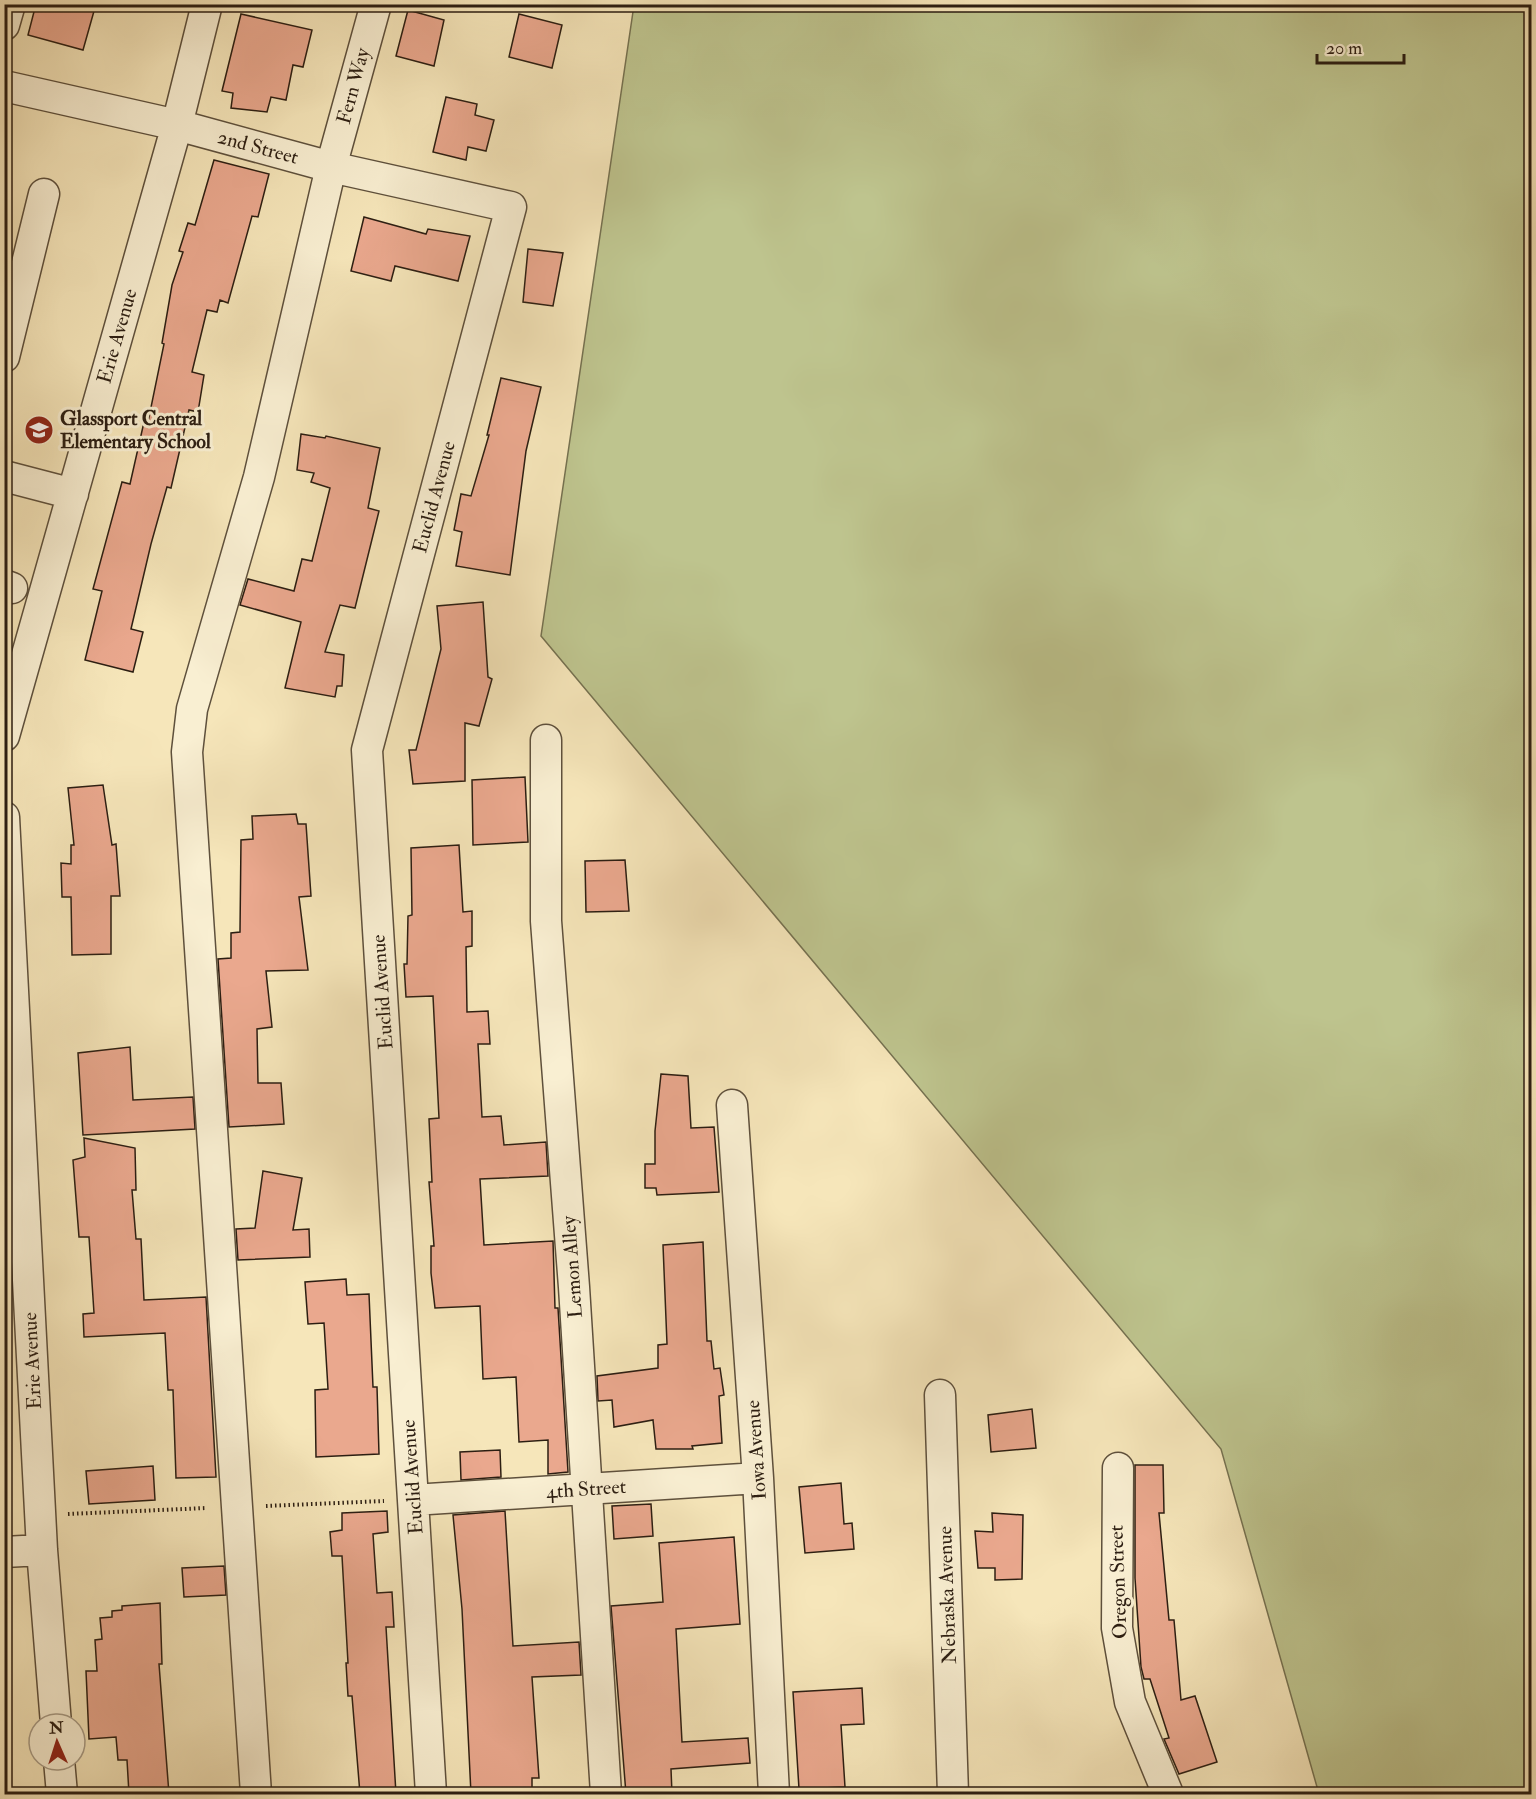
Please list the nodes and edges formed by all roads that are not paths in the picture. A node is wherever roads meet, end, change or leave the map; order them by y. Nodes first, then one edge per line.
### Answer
1 (10, 4) edge
2 (207, 4) edge
3 (376, 4) edge
4 (4, 25) edge
5 (4, 86) edge
6 (177, 125) junction
7 (331, 166) junction
8 (44, 194) dead end
9 (512, 207) joint
10 (4, 357) edge
11 (4, 476) edge
12 (73, 494) junction
13 (11, 685) edge
14 (4, 736) edge
15 (546, 740) dead end
16 (4, 817) edge
17 (732, 1105) dead end
18 (940, 1395) dead end
19 (1118, 1468) dead end
20 (758, 1478) junction
21 (587, 1488) junction
22 (413, 1500) junction
23 (42, 1550) junction
24 (4, 1552) edge
25 (55, 1712) edge
26 (60, 1772) edge
27 (62, 1794) edge
28 (256, 1794) edge
29 (431, 1794) edge
30 (606, 1794) edge
31 (774, 1794) edge
32 (953, 1794) edge
33 (1168, 1794) edge

1 - 4 street
2 - 6 street, Erie Avenue
3 - 7 street, Fern Way
5 - 6 street, 2nd Street
6 - 7 street, 2nd Street
6 - 12 street, Erie Avenue
7 - 9 street, 2nd Street
7 - 28 street, Fern Way
8 - 10 street
9 - 22 street, Euclid Avenue
11 - 12 street
12 - 13 street, Erie Avenue
13 - 14 street, Erie Avenue
15 - 21 street, Lemon Alley
16 - 23 street, Erie Avenue
17 - 20 street, Iowa Avenue
18 - 32 street, Nebraska Avenue
19 - 33 street, Oregon Street
20 - 21 street, 4th Street
20 - 31 street, Iowa Avenue
21 - 22 street, 4th Street
21 - 30 street, Lemon Alley
22 - 29 street, Euclid Avenue
23 - 24 street
23 - 25 street, Erie Avenue
26 - 27 street

